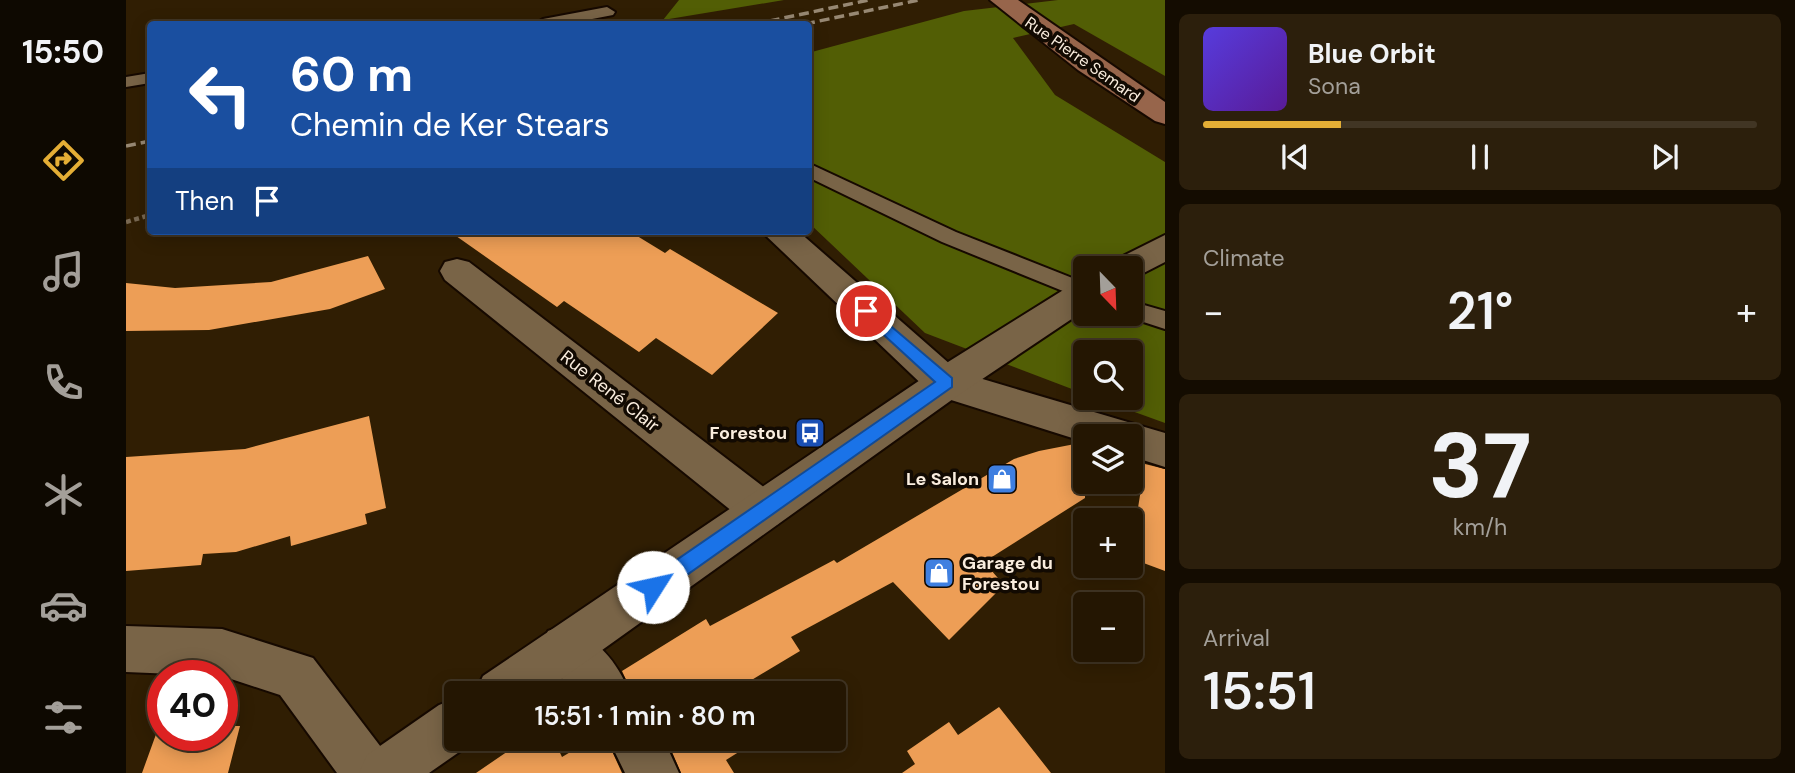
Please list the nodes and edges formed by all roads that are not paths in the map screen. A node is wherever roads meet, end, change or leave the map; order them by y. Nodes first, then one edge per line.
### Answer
1 (1002, 0) edge
2 (607, 12) edge
3 (559, 21) edge
4 (147, 78) edge
5 (126, 82) edge
6 (1165, 115) edge
7 (812, 171) edge
8 (781, 235) edge
9 (1165, 247) edge
10 (1143, 260) edge
11 (457, 271) dead end
12 (1073, 288) edge
13 (1073, 300) edge
14 (1143, 313) edge
15 (1165, 320) edge
16 (946, 383) junction
17 (1080, 424) edge
18 (1143, 443) edge
19 (1165, 450) edge
20 (763, 511) junction
21 (565, 648) junction
22 (126, 649) edge
23 (517, 681) edge
24 (598, 681) edge
25 (444, 732) edge
26 (369, 773) edge
27 (385, 773) edge

1 - 6 main road, Rue Pierre Semard
2 - 3 lane
4 - 5 lane
7 - 12 lane
8 - 16 street
9 - 10 street
11 - 20 street, Rue René Clair
13 - 16 street
14 - 15 lane
16 - 17 street
16 - 20 street
18 - 19 street
20 - 21 street
21 - 23 street
21 - 24 street
22 - 26 street
25 - 27 street

